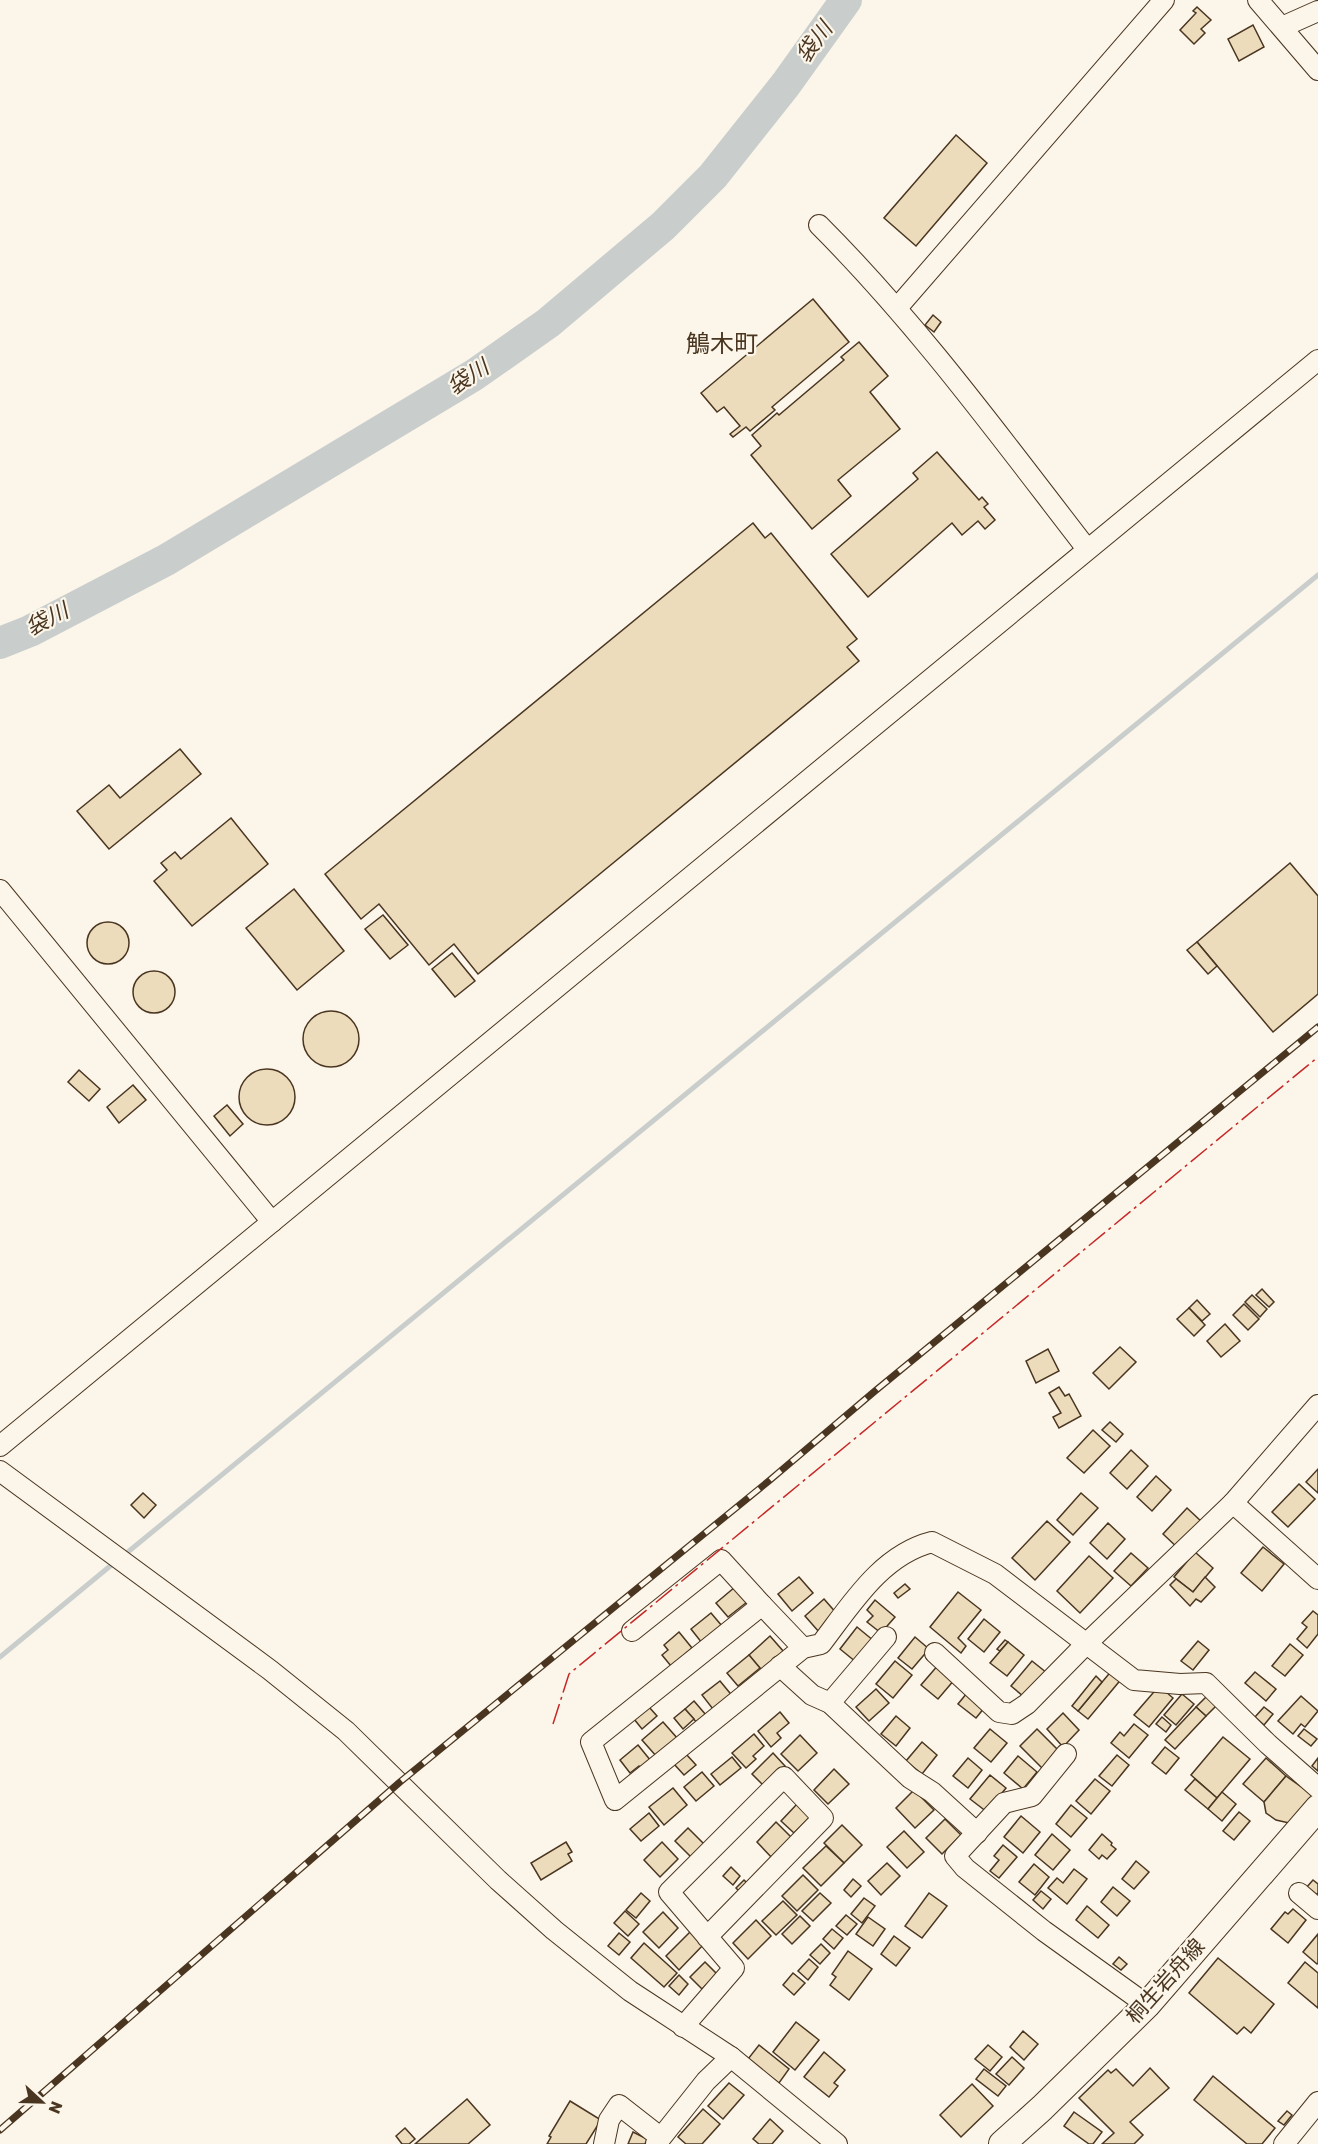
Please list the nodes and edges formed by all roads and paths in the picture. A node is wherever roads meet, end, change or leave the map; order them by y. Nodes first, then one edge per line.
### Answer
1 (1164, 0) edge
2 (1258, 0) edge
3 (1318, 11) edge
4 (1282, 27) junction
5 (1318, 70) edge
6 (819, 225) dead end
7 (897, 308) junction
8 (1318, 360) edge
9 (1087, 549) junction
10 (0, 890) edge
11 (272, 1222) junction
12 (1318, 1405) edge
13 (0, 1446) edge
14 (0, 1471) edge
15 (1233, 1503) junction
16 (1318, 1579) edge
17 (762, 1605) junction
18 (632, 1631) dead end
19 (886, 1637) dead end
20 (1086, 1644) junction
21 (803, 1648) junction
22 (935, 1653) dead end
23 (780, 1666) junction
24 (830, 1703) junction
25 (1066, 1754) dead end
26 (1318, 1788) edge
27 (1318, 1808) edge
28 (976, 1833) junction
29 (1299, 1893) dead end
30 (1318, 1909) edge
31 (707, 1937) junction
32 (1147, 2005) junction
33 (683, 2027) junction
34 (731, 2057) junction
35 (1318, 2102) edge
36 (658, 2141) edge
37 (604, 2144) edge
38 (837, 2144) edge
39 (1002, 2144) edge
40 (1284, 2144) edge

1 - 7 street
2 - 4 street
3 - 4 street
4 - 5 street
6 - 7 street
7 - 9 street
8 - 9 street
9 - 11 street
10 - 11 street
11 - 13 street
12 - 15 street
14 - 33 street
15 - 16 street
15 - 20 street
17 - 18 street
17 - 21 street
17 - 23 street
19 - 24 street
20 - 21 street
20 - 22 street
20 - 26 street
21 - 23 street
23 - 24 street
24 - 28 street
25 - 28 street
27 - 32 main road, 桐生岩舟線
28 - 32 street
29 - 30 street
31 - 31 street
31 - 33 street
32 - 39 main road, 桐生岩舟線
33 - 34 street
34 - 36 street
34 - 38 street
35 - 40 street
36 - 37 street

